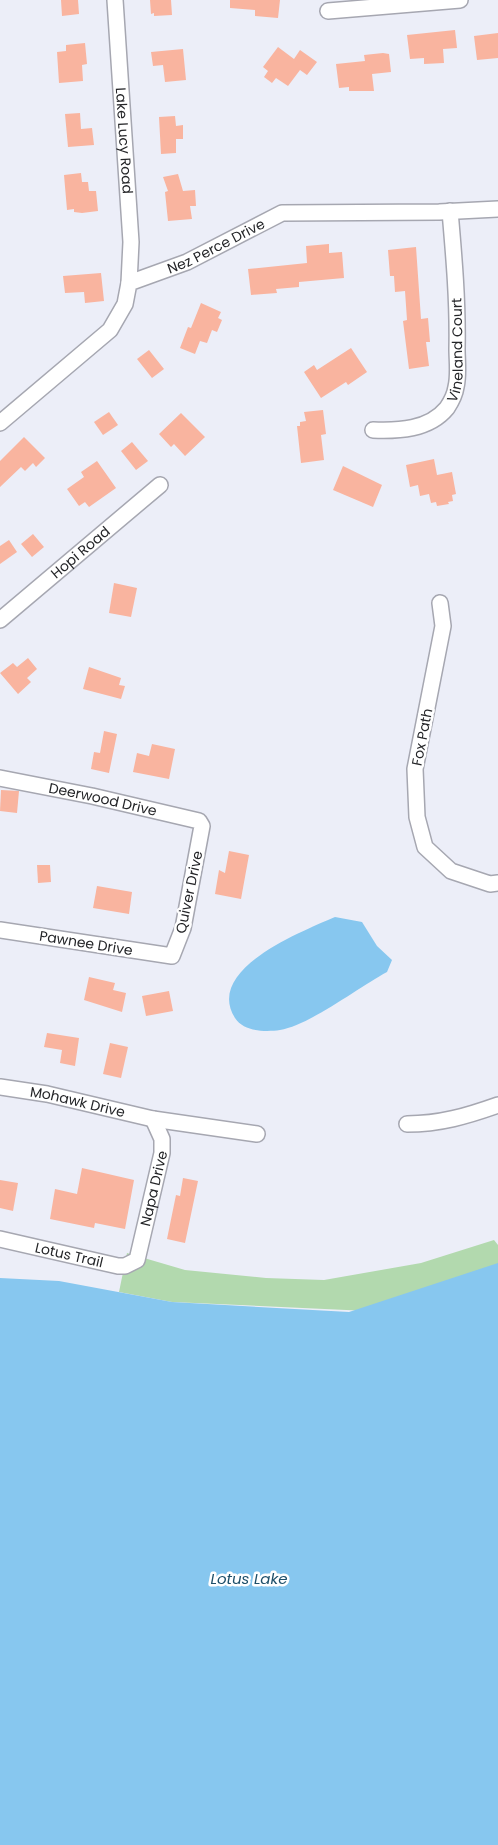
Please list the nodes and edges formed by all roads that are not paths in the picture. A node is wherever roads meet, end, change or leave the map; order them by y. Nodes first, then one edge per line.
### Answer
1 (115, 0) edge
2 (460, 0) edge
3 (328, 10) dead end
4 (498, 209) edge
5 (450, 212) junction
6 (129, 283) junction
7 (0, 423) edge
8 (373, 430) dead end
9 (160, 485) dead end
10 (440, 603) dead end
11 (0, 620) edge
12 (0, 778) edge
13 (202, 826) joint
14 (498, 883) edge
15 (0, 930) edge
16 (172, 956) joint
17 (0, 1087) edge
18 (498, 1105) edge
19 (153, 1119) junction
20 (407, 1124) dead end
21 (256, 1134) dead end
22 (0, 1239) edge
23 (137, 1260) joint

1 - 6 street, Lake Lucy Road
2 - 3 street
4 - 5 street, Nez Perce Drive
5 - 6 street, Nez Perce Drive
5 - 8 street, Vineland Court
6 - 7 street
9 - 11 street, Hopi Road
10 - 14 street, Fox Path
12 - 13 street, Deerwood Drive
13 - 16 street, Quiver Drive
15 - 16 street, Pawnee Drive
17 - 19 street, Mohawk Drive
18 - 20 street
19 - 21 street, Mohawk Drive
19 - 23 street, Napa Drive
22 - 23 street, Lotus Trail

